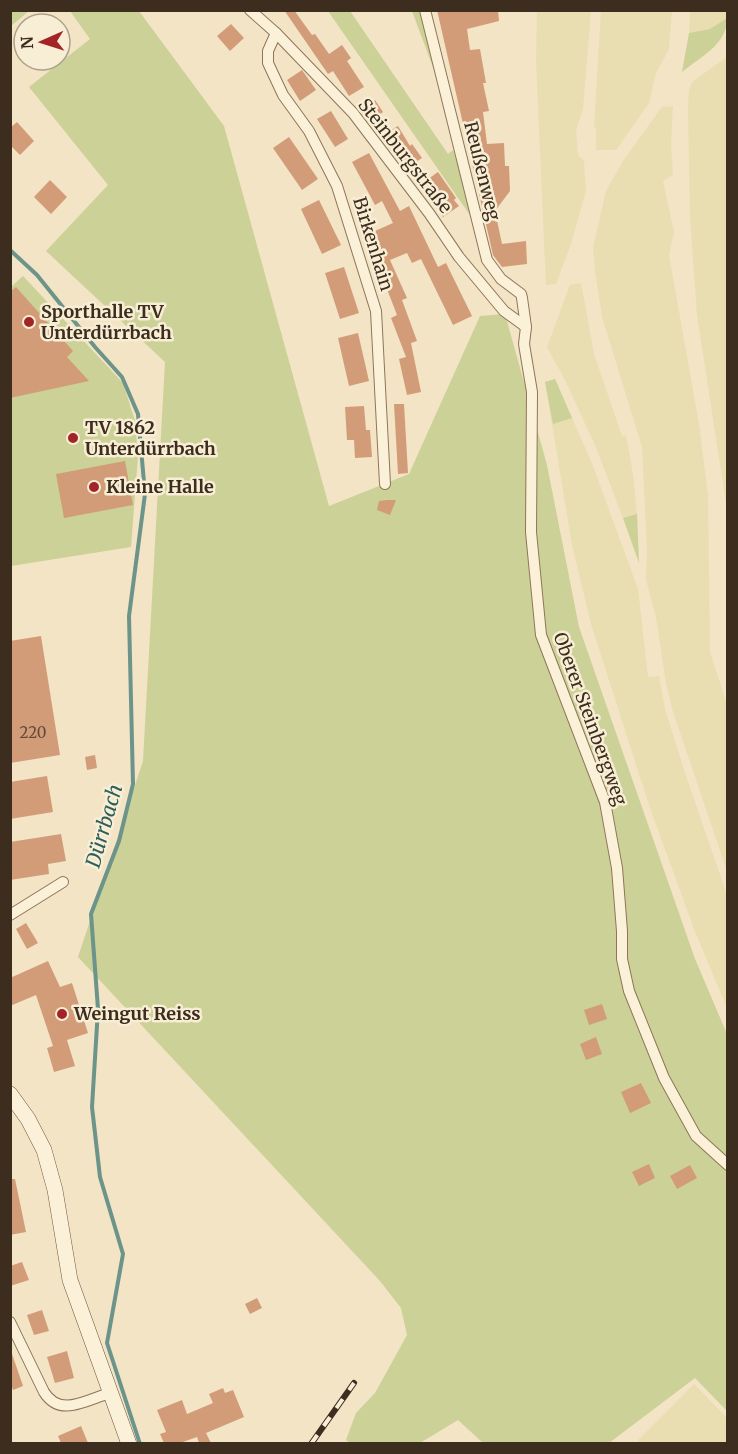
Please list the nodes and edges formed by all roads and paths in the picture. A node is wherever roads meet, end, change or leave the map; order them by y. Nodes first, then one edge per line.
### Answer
1 (250, 10) edge
2 (425, 10) edge
3 (276, 33) junction
4 (526, 327) junction
5 (385, 484) dead end
6 (63, 882) dead end
7 (10, 915) edge
8 (10, 1094) edge
9 (728, 1165) edge
10 (10, 1322) edge
11 (14, 1342) edge
12 (110, 1393) junction
13 (129, 1443) edge

1 - 3 street, Steinburgstraße
2 - 4 street, Reußenweg
3 - 4 street, Steinburgstraße
3 - 5 street, Birkenhain
4 - 9 street, Oberer Steinbergweg
6 - 7 street
8 - 12 street
10 - 11 street
11 - 12 street
12 - 13 street

